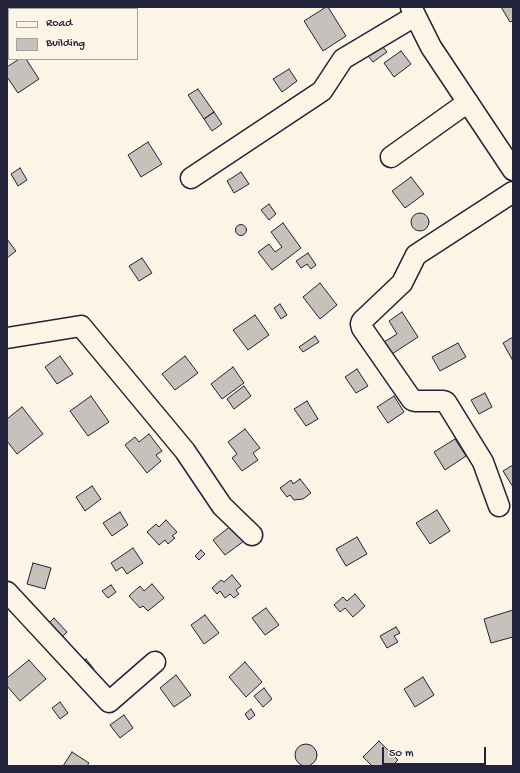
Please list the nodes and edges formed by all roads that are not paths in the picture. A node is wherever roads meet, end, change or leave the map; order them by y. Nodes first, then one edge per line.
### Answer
1 (413, 11) edge
2 (468, 102) junction
3 (391, 158) dead end
4 (513, 170) edge
5 (191, 178) dead end
6 (513, 192) edge
7 (7, 338) edge
8 (499, 506) dead end
9 (252, 535) dead end
10 (7, 592) edge
11 (155, 662) dead end

1 - 2 street
1 - 5 street
2 - 3 street
2 - 4 street
6 - 8 street
7 - 9 street
10 - 11 street

